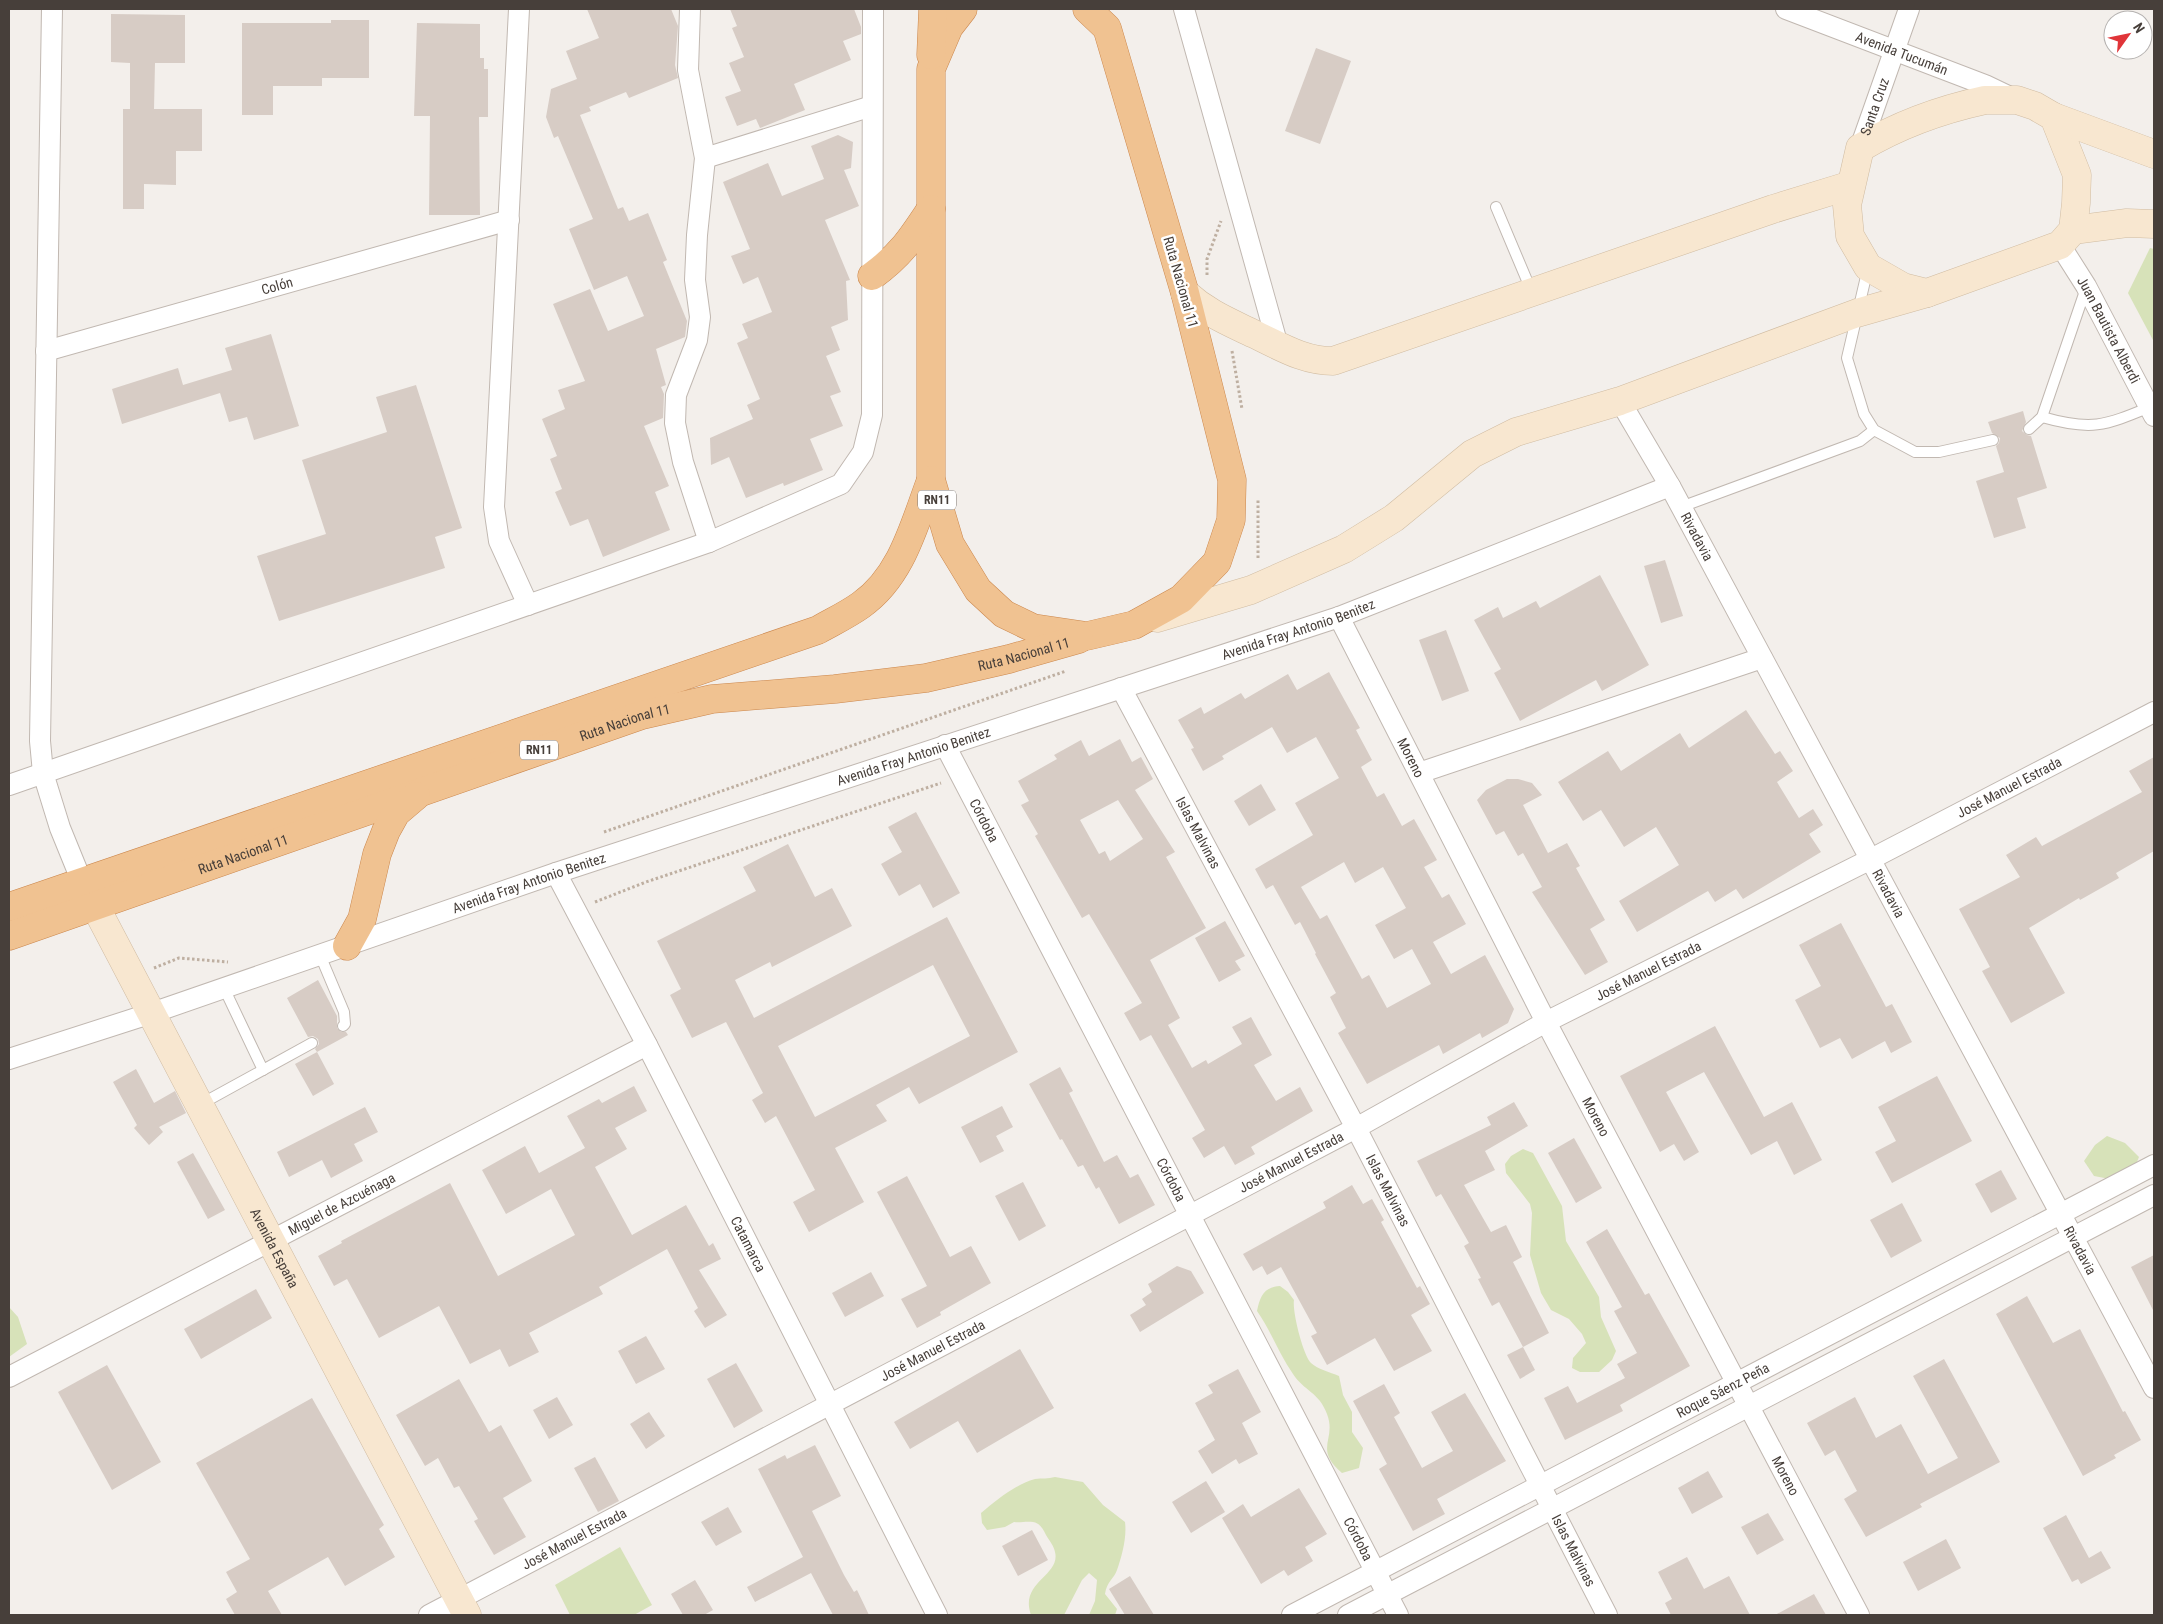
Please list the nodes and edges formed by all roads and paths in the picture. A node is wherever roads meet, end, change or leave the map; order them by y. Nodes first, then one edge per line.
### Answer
1 (52, 9) edge
2 (519, 9) edge
3 (690, 9) edge
4 (873, 9) edge
5 (933, 9) edge
6 (963, 9) edge
7 (1086, 9) edge
8 (1184, 9) edge
9 (1786, 9) edge
10 (1909, 9) edge
11 (1104, 18) edge
12 (1893, 49) junction
13 (931, 68) junction
14 (2017, 100) junction
15 (872, 106) junction
16 (2054, 117) junction
17 (1860, 148) junction
18 (2154, 154) edge
19 (705, 158) junction
20 (1851, 185) junction
21 (1496, 207) dead end
22 (931, 209) junction
23 (1221, 215) dead end
24 (508, 220) junction
25 (2154, 224) edge
26 (2066, 238) junction
27 (1868, 267) junction
28 (872, 276) junction
29 (1207, 279) dead end
30 (2086, 286) junction
31 (1531, 291) junction
32 (1927, 292) junction
33 (1185, 293) junction
34 (1857, 313) junction
35 (1223, 320) junction
36 (1278, 346) junction
37 (46, 351) junction
38 (1620, 401) junction
39 (2152, 411) edge
40 (1244, 417) dead end
41 (2042, 417) junction
42 (2028, 428) dead end
43 (1874, 430) junction
44 (1994, 440) dead end
45 (931, 480) junction
46 (1670, 486) junction
47 (1257, 492) dead end
48 (1681, 507) junction
49 (709, 542) junction
50 (1258, 558) dead end
51 (528, 605) junction
52 (1340, 617) junction
53 (1134, 625) junction
54 (1088, 636) junction
55 (1762, 658) junction
56 (1076, 668) dead end
57 (1121, 688) junction
58 (2154, 712) edge
59 (944, 745) junction
60 (43, 773) junction
61 (1419, 773) junction
62 (960, 776) junction
63 (9, 785) edge
64 (420, 792) junction
65 (604, 833) dead end
66 (1871, 859) junction
67 (556, 873) junction
68 (88, 893) junction
69 (9, 907) edge
70 (576, 911) junction
71 (9, 936) edge
72 (347, 946) junction
73 (320, 955) junction
74 (231, 962) dead end
75 (133, 977) junction
76 (224, 988) junction
77 (152, 1013) junction
78 (1546, 1022) junction
79 (343, 1026) dead end
80 (312, 1043) dead end
81 (647, 1044) junction
82 (9, 1059) edge
83 (263, 1070) junction
84 (200, 1104) junction
85 (1356, 1128) junction
86 (2154, 1165) edge
87 (2154, 1195) edge
88 (2062, 1213) junction
89 (1189, 1214) junction
90 (2074, 1236) junction
91 (271, 1240) junction
92 (9, 1378) edge
93 (1737, 1383) junction
94 (2154, 1388) edge
95 (828, 1405) junction
96 (1749, 1406) junction
97 (1539, 1486) junction
98 (1551, 1510) junction
99 (1375, 1572) junction
100 (1387, 1595) junction
101 (463, 1608) edge
102 (429, 1615) edge
103 (936, 1615) edge
104 (1292, 1615) edge
105 (1348, 1615) edge
106 (1398, 1615) edge
107 (1607, 1615) edge
108 (1859, 1615) edge

1 - 37 street
2 - 24 street
3 - 19 street
4 - 15 street
5 - 13 highway, RN11
6 - 13 highway, Ruta Nacional 11 / RN11
7 - 11 highway, Ruta Nacional 11 / RN11
8 - 36 street
9 - 12 street, Avenida Tucumán
10 - 12 street, Santa Cruz
11 - 33 highway, Ruta Nacional 11 / RN11
12 - 14 street, Avenida Tucumán
12 - 17 street, Santa Cruz
13 - 22 highway, Ruta Nacional 11 / RN11
14 - 16 main road
14 - 17 main road
15 - 19 street
15 - 28 street
16 - 18 main road
16 - 26 main road
17 - 20 main road
19 - 49 street
20 - 27 main road
20 - 31 main road
21 - 31 lane
22 - 28 highway
22 - 45 highway, Ruta Nacional 11 / RN11
23 - 29 path
24 - 37 street, Colón
24 - 51 street
25 - 26 main road
26 - 30 street, Juan Bautista Alberdi
26 - 32 main road
27 - 32 main road
27 - 34 lane
28 - 49 street
30 - 39 street, Juan Bautista Alberdi
30 - 41 lane
31 - 36 main road
32 - 34 main road
33 - 35 main road
33 - 53 highway, Ruta Nacional 11 / RN11
34 - 38 main road
34 - 43 lane
35 - 36 main road
35 - 40 path
37 - 60 street
38 - 46 street, Rivadavia
38 - 53 main road
39 - 41 lane
41 - 42 lane
43 - 44 lane
43 - 48 lane
45 - 54 highway, Ruta Nacional 11 / RN11
45 - 68 highway, Ruta Nacional 11 / RN11
46 - 48 street, Rivadavia
46 - 52 street, Avenida Fray Antonio Benitez
47 - 50 path
48 - 55 street, Rivadavia
49 - 51 street
51 - 60 street
52 - 57 street, Avenida Fray Antonio Benitez
52 - 61 street, Moreno
53 - 54 highway, Ruta Nacional 11 / RN11
54 - 64 highway, Ruta Nacional 11 / RN11
55 - 61 street
55 - 66 street, Rivadavia
56 - 65 path
57 - 59 street, Avenida Fray Antonio Benitez
57 - 85 street, Islas Malvinas
58 - 66 street, José Manuel Estrada
59 - 62 street, Córdoba
59 - 67 street, Avenida Fray Antonio Benitez
60 - 63 street
60 - 68 street
61 - 78 street, Moreno
62 - 70 path
62 - 89 street, Córdoba
64 - 68 highway, Ruta Nacional 11 / RN11
64 - 72 highway
66 - 78 street, José Manuel Estrada
66 - 88 street, Rivadavia
67 - 70 street, Catamarca
67 - 72 street, Avenida Fray Antonio Benitez
68 - 69 highway, Ruta Nacional 11 / RN11
68 - 71 highway, Ruta Nacional 11 / RN11
68 - 75 main road, Avenida España
70 - 81 street, Catamarca
72 - 73 street, Avenida Fray Antonio Benitez
73 - 76 street, Avenida Fray Antonio Benitez
73 - 79 lane
74 - 75 path
75 - 77 main road, Avenida España
76 - 77 street, Avenida Fray Antonio Benitez
76 - 83 lane
77 - 82 street, Avenida Fray Antonio Benitez
77 - 84 main road, Avenida España
78 - 85 street, José Manuel Estrada
78 - 93 street, Moreno
80 - 83 lane
81 - 91 street, Miguel de Azcuénaga
81 - 95 street, Catamarca
83 - 84 lane
84 - 91 main road, Avenida España
85 - 89 street, José Manuel Estrada
85 - 97 street, Islas Malvinas
86 - 88 street, Roque Sáenz Peña
87 - 90 street, Roque Sáenz Peña
88 - 90 street, Rivadavia
88 - 93 street, Roque Sáenz Peña
89 - 95 street, José Manuel Estrada
89 - 99 street, Córdoba
90 - 94 street, Rivadavia
90 - 96 street, Roque Sáenz Peña
91 - 92 street, Miguel de Azcuénaga
91 - 101 main road, Avenida España
93 - 96 street, Moreno
93 - 97 street, Roque Sáenz Peña
95 - 101 street, José Manuel Estrada
95 - 103 street, Catamarca
96 - 98 street, Roque Sáenz Peña
96 - 108 street, Moreno
97 - 98 street, Islas Malvinas
97 - 99 street, Roque Sáenz Peña
98 - 100 street, Roque Sáenz Peña
98 - 107 street, Islas Malvinas
99 - 100 street, Córdoba
99 - 104 street, Roque Sáenz Peña
100 - 105 street, Roque Sáenz Peña
100 - 106 street, Córdoba
101 - 102 street, José Manuel Estrada

